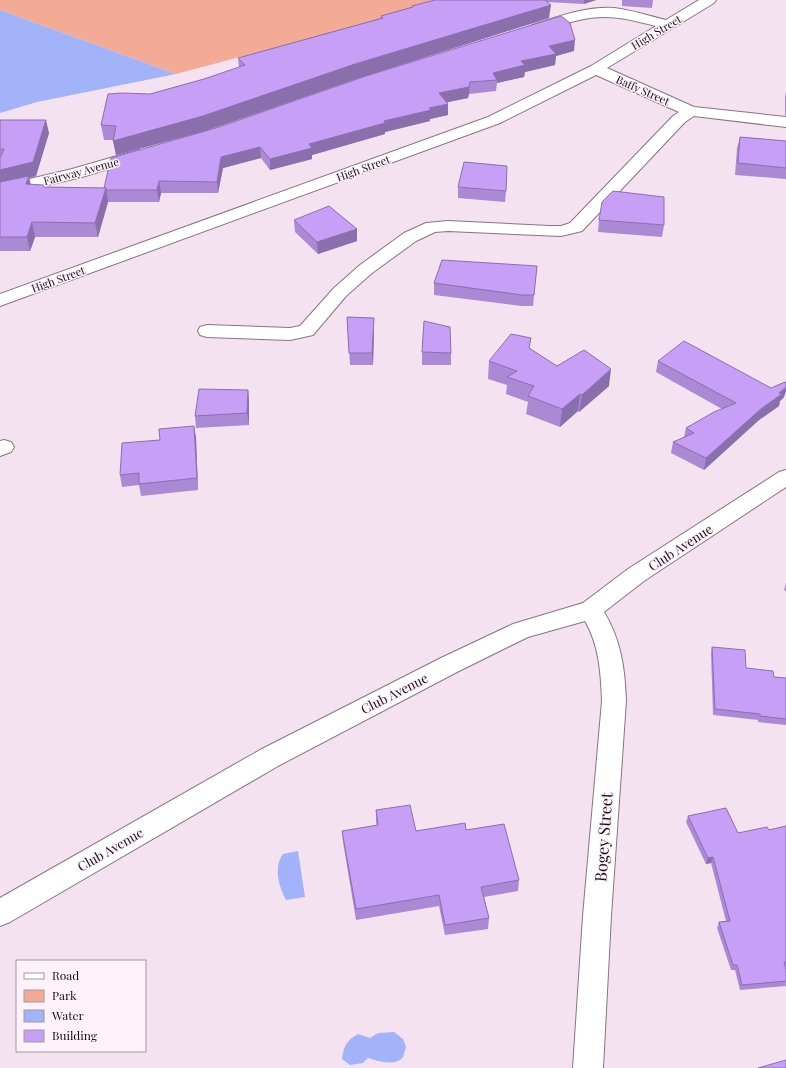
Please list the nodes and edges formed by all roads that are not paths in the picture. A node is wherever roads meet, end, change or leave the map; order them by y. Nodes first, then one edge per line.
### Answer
1 (709, 0) edge
2 (667, 25) junction
3 (525, 31) edge
4 (596, 69) junction
5 (691, 111) junction
6 (786, 122) edge
7 (151, 152) edge
8 (0, 191) edge
9 (0, 300) edge
10 (207, 331) dead end
11 (786, 477) edge
12 (591, 610) junction
13 (0, 912) edge
14 (588, 1068) edge

1 - 2 street, High Street
2 - 3 street
2 - 4 street, High Street
4 - 5 street, Baffy Street
4 - 9 street, High Street
5 - 6 street, Baffy Street
5 - 10 street
7 - 8 street, Fairway Avenue
11 - 12 street, Club Avenue
12 - 13 street, Club Avenue
12 - 14 street, Bogey Street

